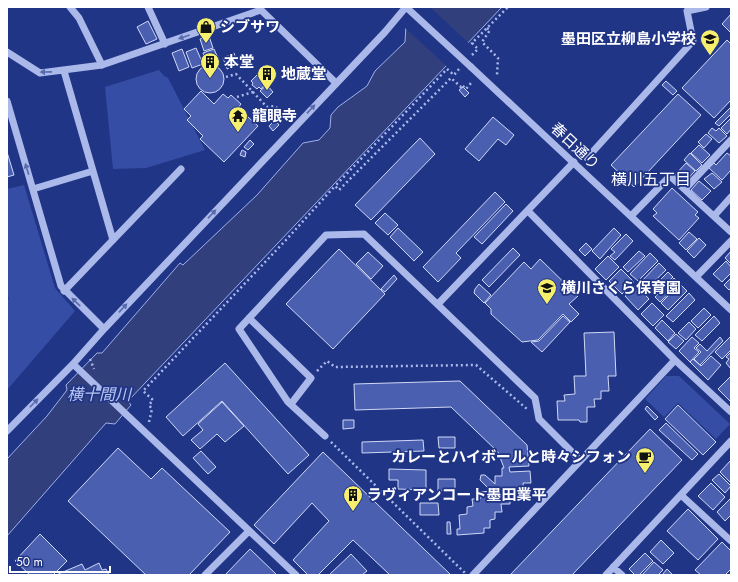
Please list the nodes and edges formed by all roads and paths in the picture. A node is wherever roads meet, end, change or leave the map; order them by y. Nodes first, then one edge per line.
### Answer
1 (70, 7) edge
2 (148, 7) edge
3 (406, 7) edge
4 (508, 7) edge
5 (706, 7) edge
6 (259, 9) edge
7 (487, 28) junction
8 (165, 44) junction
9 (7, 52) edge
10 (468, 60) dead end
11 (102, 65) junction
12 (464, 65) dead end
13 (64, 71) junction
14 (497, 75) dead end
15 (226, 77) dead end
16 (336, 83) junction
17 (471, 84) dead end
18 (253, 92) junction
19 (237, 97) dead end
20 (7, 101) edge
21 (11, 126) edge
22 (295, 126) junction
23 (731, 140) edge
24 (586, 158) dead end
25 (574, 162) junction
26 (181, 169) dead end
27 (93, 172) junction
28 (335, 186) junction
29 (33, 189) junction
30 (685, 189) junction
31 (731, 198) edge
32 (528, 211) junction
33 (631, 216) junction
34 (714, 216) junction
35 (731, 232) edge
36 (113, 240) junction
37 (731, 241) edge
38 (696, 277) junction
39 (64, 291) junction
40 (438, 304) junction
41 (731, 310) edge
42 (249, 318) junction
43 (104, 329) junction
44 (89, 356) dead end
45 (675, 360) junction
46 (75, 366) junction
47 (95, 374) dead end
48 (311, 378) junction
49 (291, 404) junction
50 (731, 412) edge
51 (539, 419) junction
52 (148, 423) dead end
53 (7, 431) edge
54 (325, 436) joint
55 (731, 442) edge
56 (580, 460) junction
57 (681, 495) junction
58 (249, 531) junction
59 (731, 541) edge
60 (613, 567) junction
61 (205, 575) edge
62 (296, 575) edge
63 (467, 575) edge
64 (473, 575) edge
65 (606, 575) edge
66 (622, 575) edge

1 - 11 street
2 - 8 street
3 - 16 street
3 - 25 street, 春日通り, bridge
4 - 7 path
5 - 24 street
6 -> 8 street
6 - 16 street
7 - 10 path
7 - 14 path
8 - 11 street
13 -> 9 street
11 - 13 street
12 - 28 path
13 - 27 street
15 - 18 path
22 -> 16 street
17 - 28 path
18 - 19 path
18 - 22 path
20 - 21 street
29 -> 21 street
43 -> 22 street
23 - 30 street
25 - 32 street
25 - 33 street, 春日通り
26 - 36 street
27 - 29 street
27 - 36 street
28 - 52 path
29 - 39 street
30 - 33 street
30 - 34 street
31 - 34 street
32 - 40 street
32 - 45 street
33 - 38 street, 春日通り
34 - 35 street
36 - 39 street
37 - 38 street
38 - 41 street, 春日通り
43 -> 39 street
40 - 42 street
40 - 51 street
42 - 48 street
42 - 49 street
43 - 46 street
44 - 47 path
45 - 50 street
45 - 56 street
53 -> 46 street
46 - 58 street
48 - 49 street
48 - 51 path
49 - 54 street
51 - 56 street
54 - 63 path
55 - 57 street
56 - 64 street
57 - 59 street
57 - 60 street
58 - 61 street
58 - 62 street
60 - 65 street
60 - 66 street

